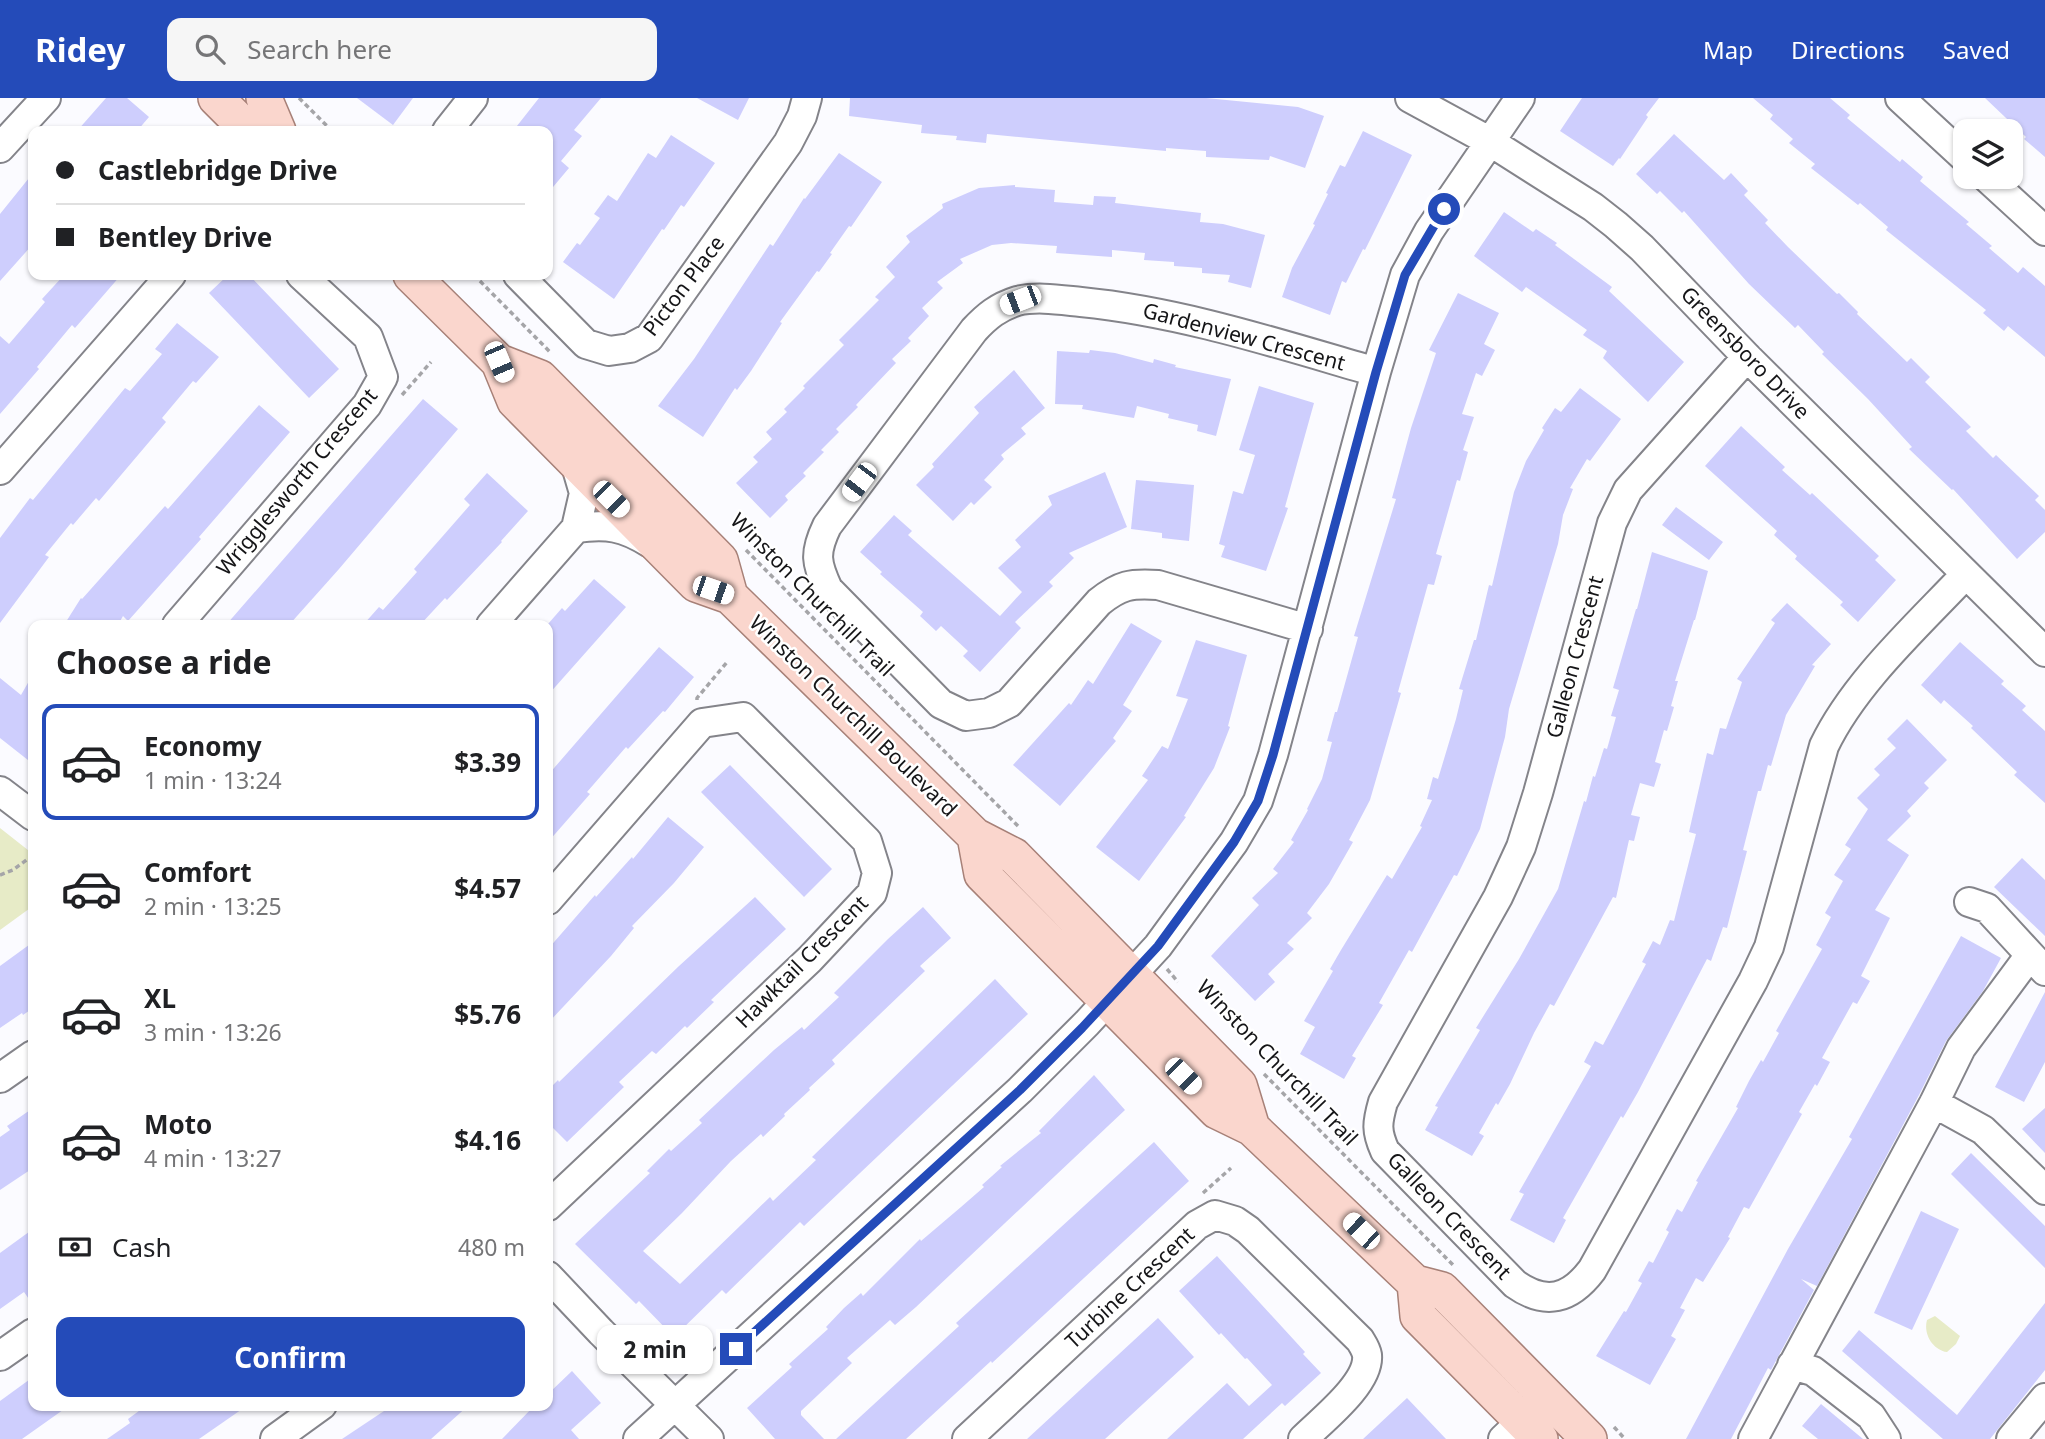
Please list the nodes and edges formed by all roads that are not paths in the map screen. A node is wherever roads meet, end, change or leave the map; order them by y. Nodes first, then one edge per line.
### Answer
1 (46, 98) edge
2 (216, 98) edge
3 (264, 98) edge
4 (473, 98) edge
5 (807, 98) edge
6 (1410, 98) edge
7 (1520, 98) edge
8 (1900, 98) edge
9 (244, 126) edge
10 (276, 126) edge
11 (451, 126) edge
12 (1489, 141) junction
13 (1953, 147) edge
14 (0, 148) edge
15 (1999, 189) edge
16 (2045, 231) edge
17 (167, 280) edge
18 (307, 280) edge
19 (416, 280) edge
20 (523, 280) edge
21 (1747, 357) junction
22 (499, 362) junction
23 (1376, 372) junction
24 (575, 462) junction
25 (0, 470) edge
26 (576, 528) junction
27 (666, 554) junction
28 (1965, 575) junction
29 (730, 596) junction
30 (181, 620) edge
31 (495, 620) edge
32 (1308, 629) junction
33 (2045, 652) edge
34 (0, 791) edge
35 (28, 812) edge
36 (975, 836) junction
37 (553, 894) edge
38 (1969, 902) dead end
39 (2038, 963) edge
40 (1131, 975) junction
41 (1108, 1001) junction
42 (28, 1058) edge
43 (0, 1078) edge
44 (1934, 1103) junction
45 (1252, 1128) junction
46 (2045, 1190) edge
47 (553, 1201) edge
48 (553, 1281) edge
49 (1415, 1283) junction
50 (28, 1336) edge
51 (0, 1356) edge
52 (1792, 1365) junction
53 (2045, 1398) edge
54 (676, 1405) junction
55 (314, 1411) edge
56 (1598, 1430) edge
57 (1522, 1433) edge
58 (275, 1439) edge
59 (638, 1439) edge
60 (709, 1439) edge
61 (967, 1439) edge
62 (1303, 1439) edge
63 (1753, 1439) edge
64 (1886, 1439) edge
65 (2011, 1439) edge

1 - 14 street
2 - 9 main road
3 - 10 main road
4 - 11 street
5 - 20 street, Picton Place
6 - 12 street, Greensboro Drive
7 - 12 street
8 - 13 street
12 - 21 street, Greensboro Drive
12 - 23 street
15 - 16 street
17 - 25 street
18 - 30 street, Wrigglesworth Crescent
19 - 22 main road, Winston Churchill Boulevard
21 - 28 street, Greensboro Drive
21 - 28 street, Galleon Crescent
22 - 24 main road, Winston Churchill Boulevard
22 - 29 main road, Winston Churchill Boulevard
23 - 32 street
23 - 32 street, Gardenview Crescent
24 - 26 street
24 - 27 main road, Winston Churchill Boulevard
26 - 27 street
26 - 31 street
27 - 29 main road, Winston Churchill Boulevard
28 - 33 street, Greensboro Drive
29 - 36 main road, Winston Churchill Boulevard
32 - 40 street
34 - 35 street
36 - 40 main road, Winston Churchill Boulevard
36 - 41 main road, Winston Churchill Boulevard
37 - 47 street, Hawktail Crescent
38 - 39 street
39 - 44 street
40 - 41 street
40 - 45 main road, Winston Churchill Boulevard
41 - 45 main road, Winston Churchill Boulevard
41 - 54 street
42 - 43 street
44 - 46 street
44 - 52 street
45 - 49 main road, Winston Churchill Boulevard
48 - 54 street
49 - 56 main road, Winston Churchill Boulevard
49 - 57 main road
50 - 51 street
52 - 63 street
52 - 64 street
53 - 65 street
54 - 59 street
54 - 60 street
55 - 58 street
61 - 62 street, Turbine Crescent

